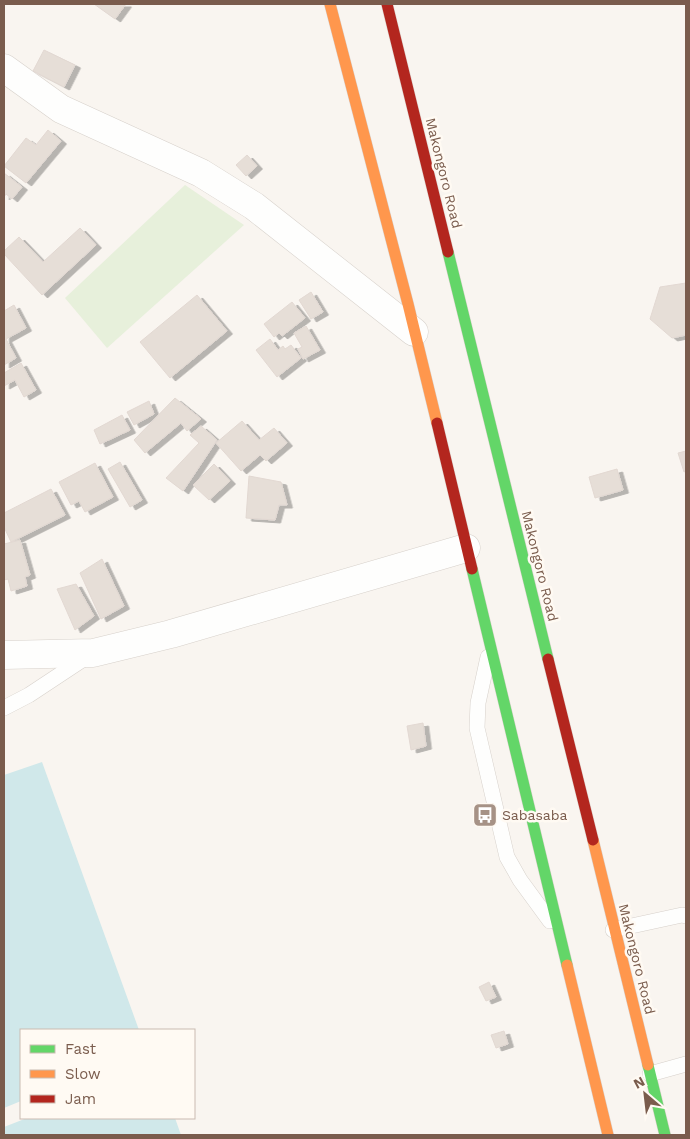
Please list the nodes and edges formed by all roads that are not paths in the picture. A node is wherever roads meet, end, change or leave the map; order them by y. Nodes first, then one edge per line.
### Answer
1 (330, 4) edge
2 (387, 4) edge
3 (4, 68) edge
4 (414, 332) junction
5 (466, 548) junction
6 (490, 646) junction
7 (93, 652) junction
8 (4, 656) edge
9 (4, 708) edge
10 (686, 916) edge
11 (614, 930) junction
12 (558, 932) junction
13 (686, 1064) edge
14 (650, 1074) junction
15 (608, 1135) edge
16 (665, 1135) edge

1 - 4 main road
2 - 11 main road, Makongoro Road
3 - 4 street
4 - 5 main road
5 - 6 main road
5 - 7 street
6 - 12 main road
6 - 12 lane
7 - 8 street
7 - 9 lane
10 - 11 lane
11 - 14 main road, Makongoro Road
12 - 15 main road
13 - 14 lane
14 - 16 main road, Makongoro Road

